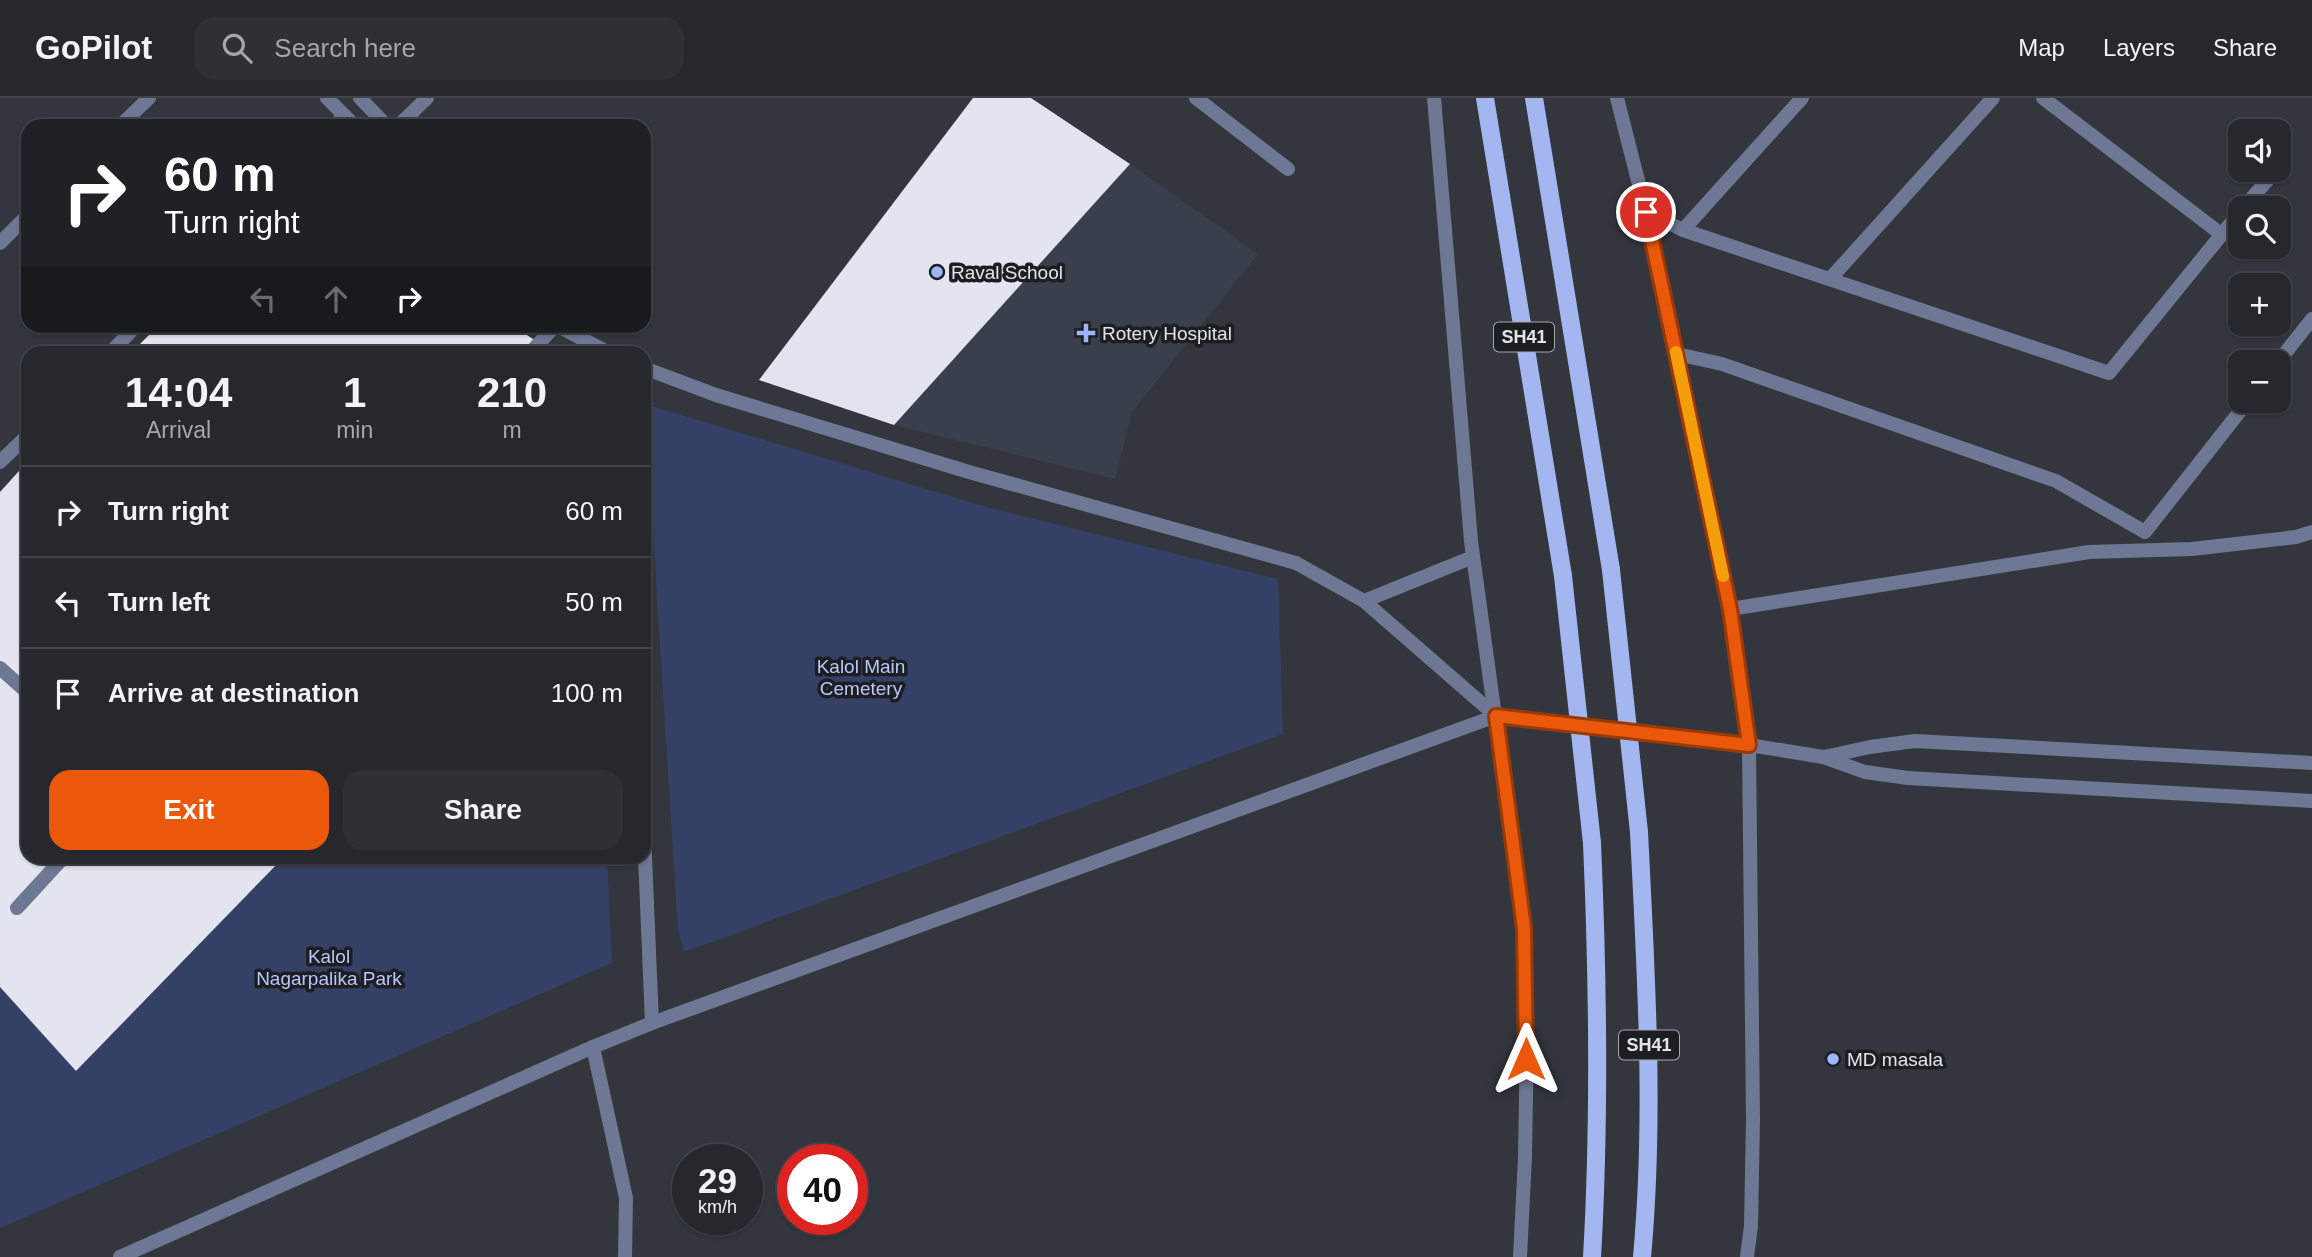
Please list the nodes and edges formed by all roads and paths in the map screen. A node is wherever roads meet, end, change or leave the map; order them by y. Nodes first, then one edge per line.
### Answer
1 (149, 98) edge
2 (327, 98) edge
3 (360, 98) edge
4 (427, 98) edge
5 (1196, 98) edge
6 (1434, 98) edge
7 (1485, 98) edge
8 (1534, 98) edge
9 (1617, 98) edge
10 (1802, 98) edge
11 (1993, 98) edge
12 (2043, 98) edge
13 (127, 119) edge
14 (341, 119) edge
15 (380, 119) edge
16 (405, 119) edge
17 (1288, 169) dead end
18 (2266, 182) edge
19 (2254, 196) edge
20 (1646, 212) junction
21 (21, 222) edge
22 (2228, 226) edge
23 (1683, 230) junction
24 (2221, 234) junction
25 (0, 243) edge
26 (1830, 279) junction
27 (2312, 319) edge
28 (129, 333) edge
29 (549, 333) edge
30 (570, 333) edge
31 (117, 346) edge
32 (537, 346) edge
33 (595, 346) edge
34 (2287, 350) edge
35 (1677, 354) junction
36 (651, 371) edge
37 (2239, 413) edge
38 (21, 442) edge
39 (0, 462) edge
40 (2312, 532) edge
41 (1474, 557) junction
42 (1364, 601) junction
43 (1730, 609) junction
44 (0, 668) edge
45 (21, 687) edge
46 (1496, 716) junction
47 (1749, 745) junction
48 (1823, 757) junction
49 (2312, 763) edge
50 (2312, 801) edge
51 (57, 864) edge
52 (645, 864) edge
53 (17, 908) dead end
54 (652, 1023) junction
55 (593, 1047) junction
56 (120, 1257) edge
57 (625, 1257) edge
58 (1520, 1257) edge
59 (1592, 1257) edge
60 (1642, 1257) edge
61 (1746, 1257) edge

1 - 13 street
2 - 14 street
3 - 15 street
4 - 16 street
5 - 17 street
6 - 41 street
7 - 59 main road, SH41, bridge
8 - 60 main road, SH41, bridge
9 - 20 street
10 - 23 street
11 - 26 street
12 - 24 street
18 - 19 street
20 - 23 street
20 - 35 street
21 - 25 street
22 - 24 street
23 - 26 street
24 - 26 street
27 - 34 street
28 - 31 street
29 - 32 street
30 - 33 street
35 - 37 street
35 - 43 street
36 - 42 street
38 - 39 street
40 - 43 street
41 - 42 street
41 - 46 street
42 - 46 street
43 - 47 street
44 - 45 street
46 - 47 street
46 - 54 street
46 - 58 street
47 - 48 street
47 - 61 street
48 - 49 street
48 - 50 street
51 - 53 street
52 - 54 street
54 - 55 street
55 - 56 street
55 - 57 street

